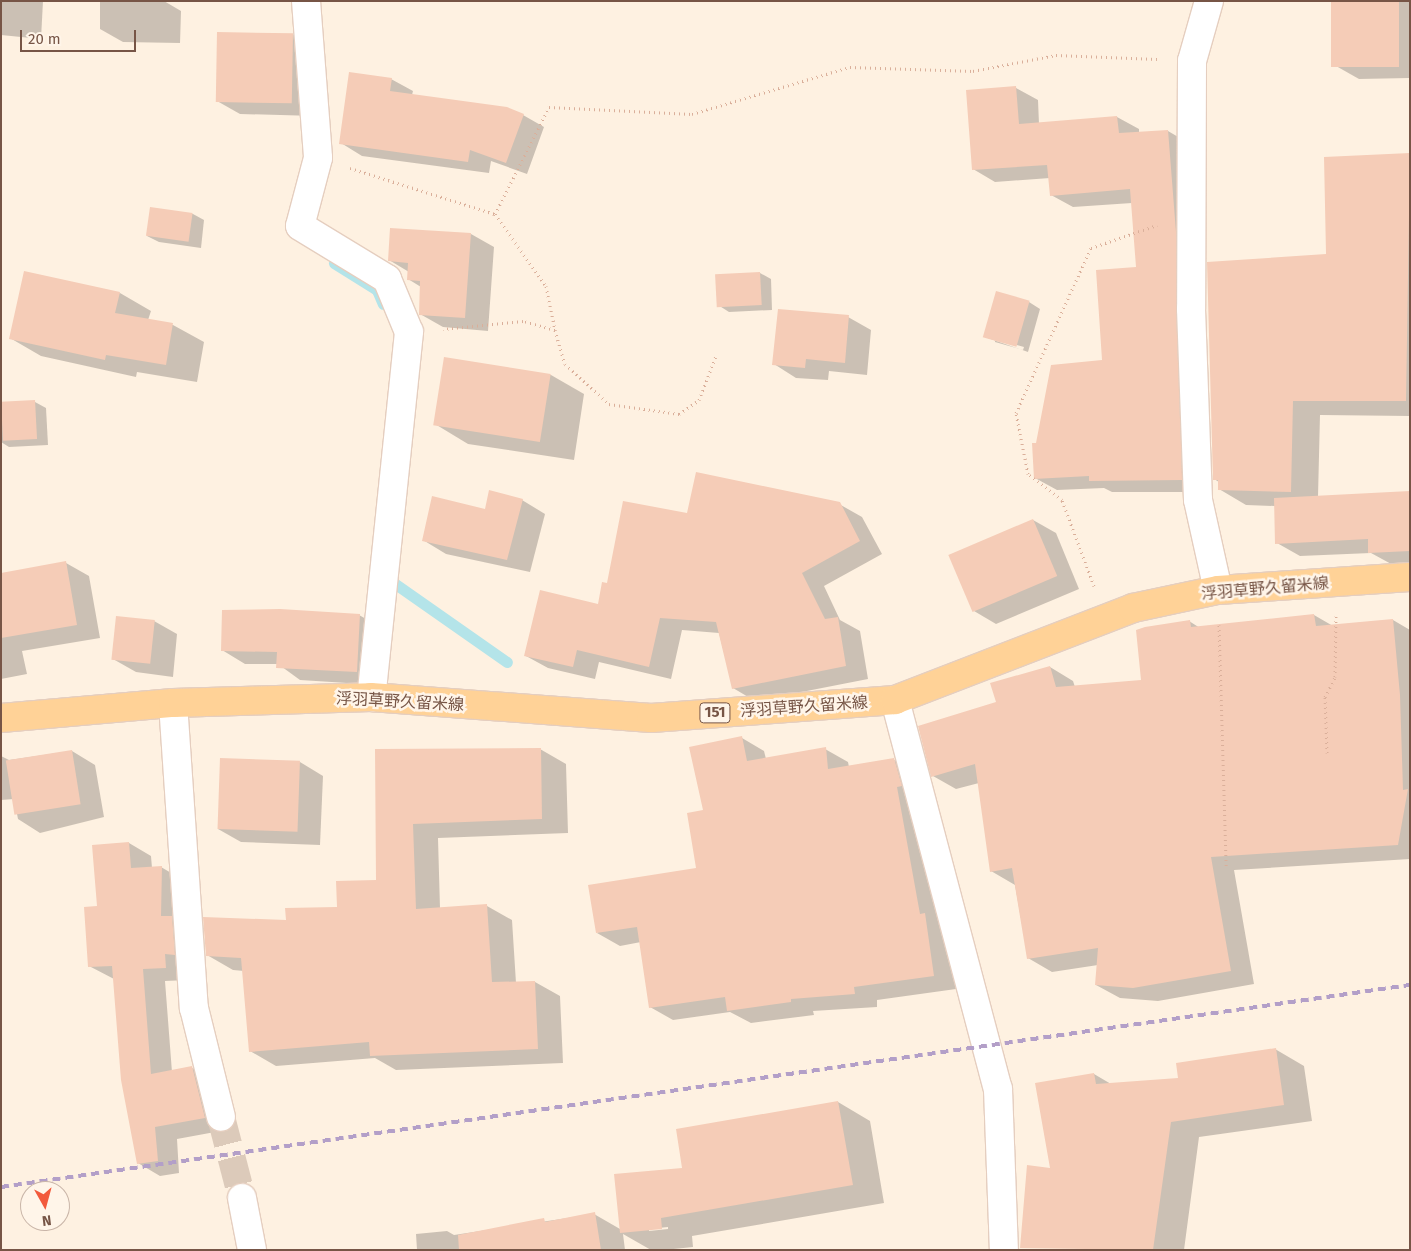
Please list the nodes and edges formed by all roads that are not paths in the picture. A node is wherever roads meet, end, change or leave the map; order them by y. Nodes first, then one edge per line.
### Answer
1 (306, 1) edge
2 (1209, 1) edge
3 (1410, 577) edge
4 (1218, 590) junction
5 (370, 697) junction
6 (895, 700) junction
7 (173, 702) junction
8 (1, 718) edge
9 (221, 1117) tunnel mouth
10 (242, 1198) tunnel mouth
11 (252, 1250) edge
12 (1004, 1250) edge

1 - 5 street
2 - 4 street
3 - 4 main road, 浮羽草野久留米線 / 151
4 - 6 main road, 浮羽草野久留米線 / 151
5 - 6 main road, 浮羽草野久留米線 / 151
5 - 7 main road, 浮羽草野久留米線 / 151
6 - 12 street
7 - 8 main road, 浮羽草野久留米線 / 151
7 - 9 street
10 - 11 street

